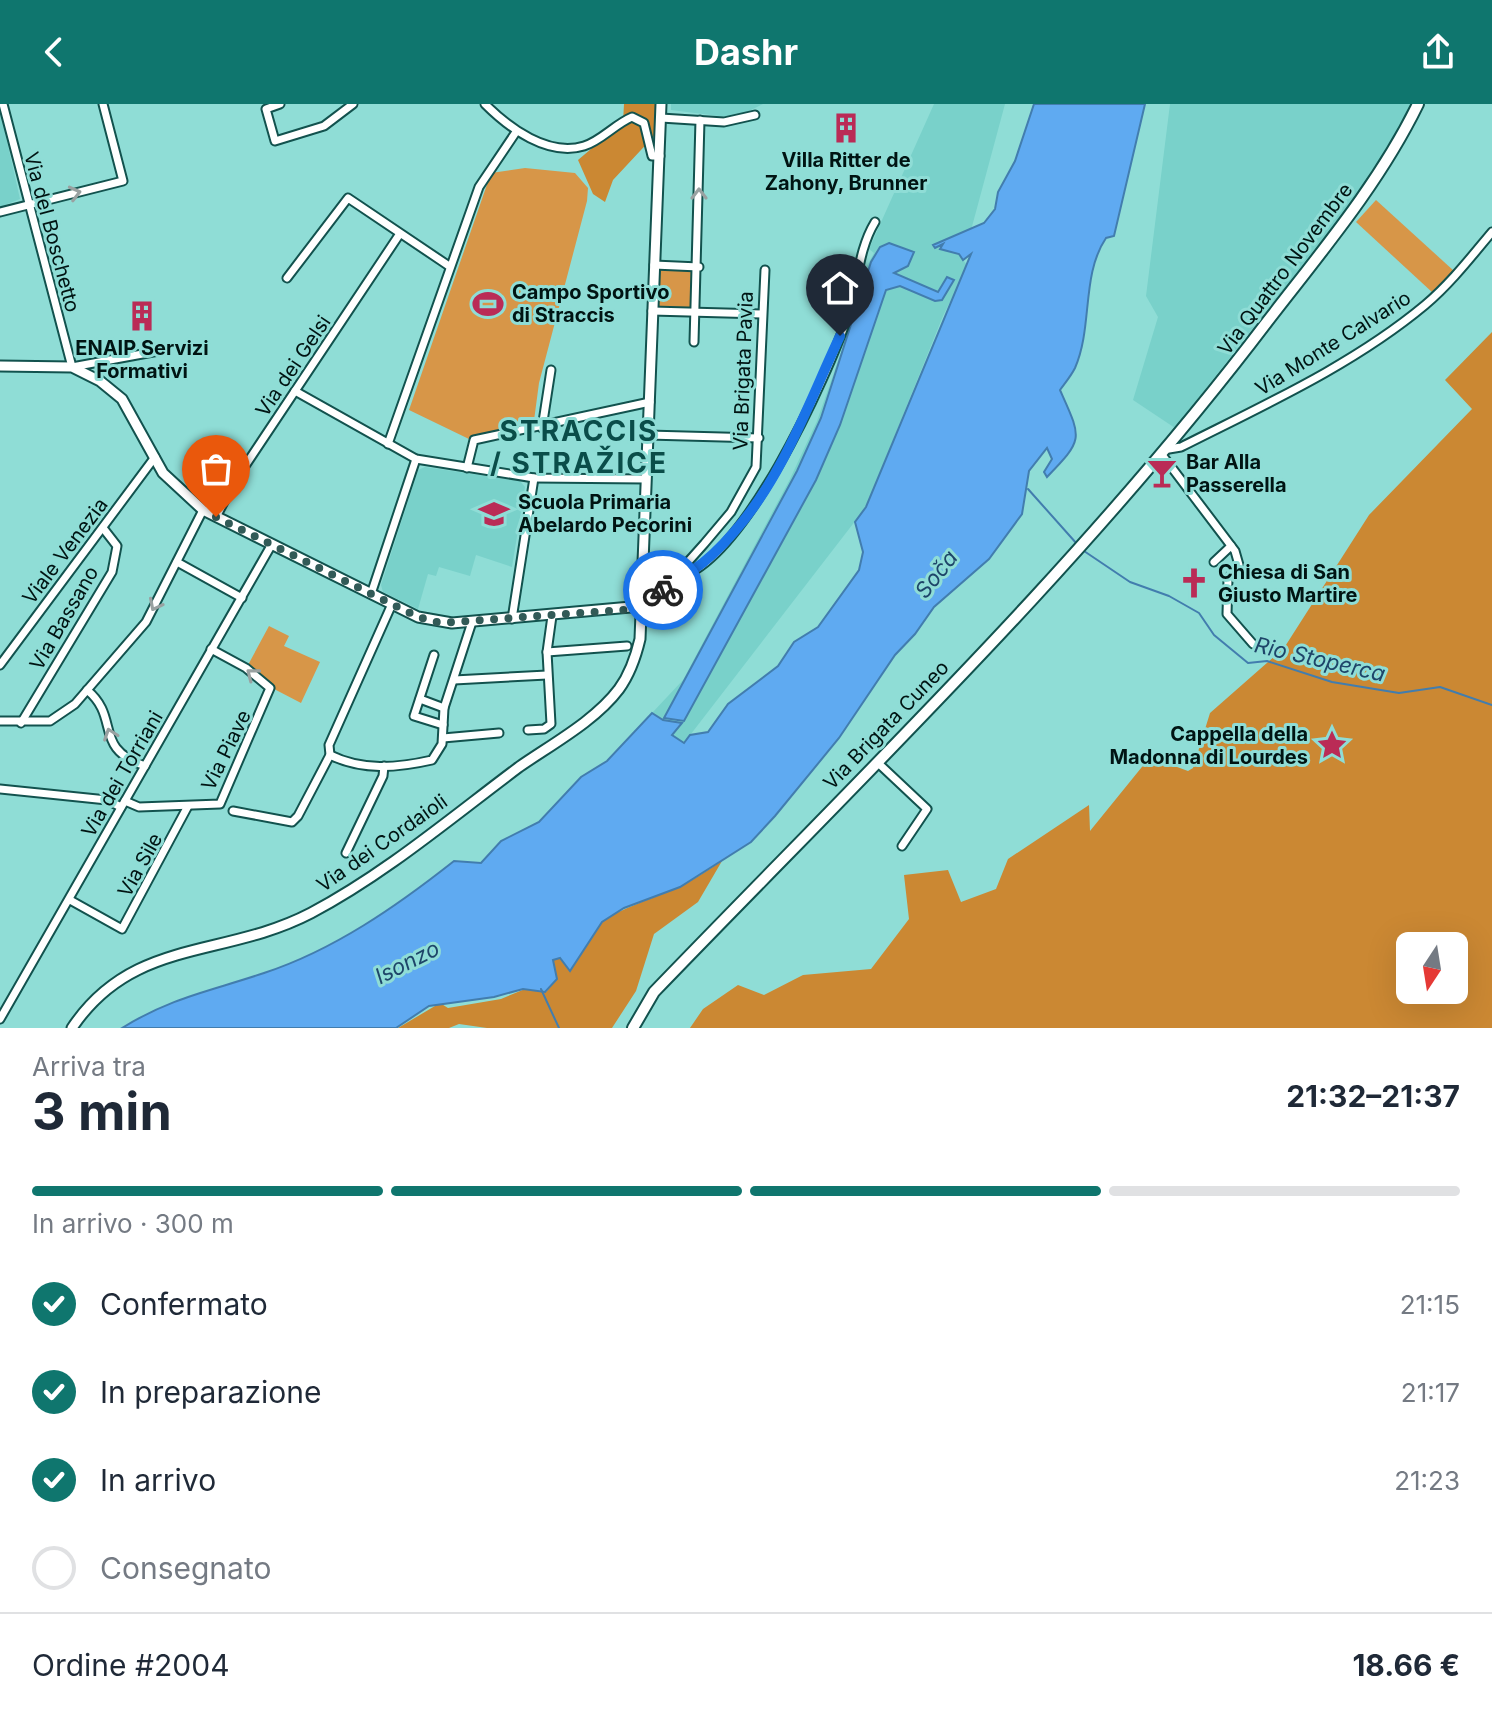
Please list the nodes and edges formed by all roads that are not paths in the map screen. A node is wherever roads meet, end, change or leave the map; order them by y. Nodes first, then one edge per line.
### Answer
1 (3, 104) edge
2 (103, 104) edge
3 (280, 104) edge
4 (353, 104) edge
5 (485, 104) edge
6 (661, 104) edge
7 (1418, 104) edge
8 (755, 115) dead end
9 (661, 118) junction
10 (700, 120) junction
11 (516, 132) junction
12 (660, 156) junction
13 (28, 205) junction
14 (0, 212) edge
15 (875, 222) dead end
16 (1492, 232) edge
17 (399, 235) junction
18 (654, 265) junction
19 (449, 266) junction
20 (699, 267) junction
21 (765, 270) dead end
22 (287, 278) dead end
23 (652, 311) junction
24 (696, 312) junction
25 (762, 314) junction
26 (694, 342) dead end
27 (164, 350) dead end
28 (0, 366) edge
29 (72, 367) junction
30 (551, 370) dead end
31 (295, 391) junction
32 (650, 402) junction
33 (542, 428) junction
34 (648, 435) junction
35 (759, 438) junction
36 (388, 444) junction
37 (1166, 453) junction
38 (155, 457) junction
39 (416, 459) junction
40 (467, 468) junction
41 (534, 478) junction
42 (646, 479) junction
43 (203, 510) junction
44 (216, 517) junction
45 (103, 528) junction
46 (272, 544) junction
47 (1231, 546) junction
48 (177, 562) junction
49 (1214, 562) dead end
50 (674, 578) junction
51 (371, 594) junction
52 (242, 598) junction
53 (392, 604) junction
54 (642, 606) junction
55 (552, 616) junction
56 (512, 619) junction
57 (472, 622) junction
58 (1253, 644) dead end
59 (627, 646) dead end
60 (211, 649) junction
61 (547, 652) junction
62 (434, 655) dead end
63 (0, 665) edge
64 (547, 675) junction
65 (454, 680) junction
66 (87, 690) junction
67 (420, 699) junction
68 (444, 708) junction
69 (0, 721) edge
70 (21, 723) junction
71 (443, 725) junction
72 (528, 730) dead end
73 (499, 733) dead end
74 (443, 738) junction
75 (330, 755) junction
76 (877, 762) junction
77 (145, 766) junction
78 (384, 766) junction
79 (0, 789) edge
80 (123, 804) junction
81 (188, 806) junction
82 (233, 811) dead end
83 (902, 846) dead end
84 (346, 853) dead end
85 (70, 900) junction
86 (0, 1019) edge
87 (72, 1028) edge
88 (633, 1028) edge

1 - 13 street, Via del Boschetto
13 -> 2 street
3 - 4 street
5 - 11 street
6 - 9 street, Via dei Cordaioli
7 - 37 main road, Via Quattro Novembre
8 - 10 street
9 - 10 street
9 - 12 street, Via dei Cordaioli
20 -> 10 street
11 - 12 street
11 - 19 street
12 - 18 street, Via dei Cordaioli
13 - 14 street
13 - 29 street, Via del Boschetto
15 - 50 street
16 - 37 street, Via Monte Calvario
17 - 19 street
17 - 22 street
17 - 31 street, Via dei Gelsi
18 - 20 street
18 - 23 street, Via dei Cordaioli
19 - 36 street
20 - 24 street
21 - 25 street, Via Brigata Pavia
23 - 24 street
23 - 32 street, Via dei Cordaioli
24 - 25 street
24 - 26 street
25 - 35 street, Via Brigata Pavia
27 - 29 street
28 - 29 street
29 - 38 street
30 - 33 street
31 - 36 street
31 - 44 street, Via dei Gelsi
32 - 33 street
32 - 34 street, Via dei Cordaioli
33 - 40 street
34 - 35 street
34 - 42 street, Via dei Cordaioli
35 - 50 street, Via Brigata Pavia
36 - 39 street
37 - 47 street
37 - 76 main road, Via Brigata Cuneo
38 - 43 street
38 - 45 street, Viale Venezia
39 - 40 street
39 - 51 street
40 - 41 street
41 - 42 street
41 - 56 street
42 - 54 street, Via dei Cordaioli
43 - 44 street
43 - 48 street
44 - 46 street
45 - 63 street, Viale Venezia
45 - 70 street, Via Bassano
46 - 51 street
46 - 52 street, Via dei Torriani
47 - 49 street
47 - 58 street
48 - 52 street
48 -> 66 street
50 - 54 street, Via Brigata Pavia
51 - 53 street
52 - 60 street, Via dei Torriani
53 - 57 street
53 - 75 street
54 - 55 street
54 - 87 street, Via dei Cordaioli
55 - 56 street
55 - 61 street
56 - 57 street
57 - 65 street
59 - 61 street
60 - 77 street, Via dei Torriani
81 -> 60 street, Via Piave
61 - 64 street
62 - 67 street
64 - 65 street
64 - 72 street
65 - 68 street
66 - 70 street
77 -> 66 street
67 - 68 street
67 - 71 street
68 - 71 street
69 - 70 street
71 - 74 street
73 - 74 street
74 - 78 street
75 - 78 street
75 - 82 street, Via Piave
76 - 83 street
76 - 88 main road, Via Brigata Cuneo
77 - 80 street, Via dei Torriani
78 - 84 street
79 - 80 street, Via Piave
80 - 81 street, Via Piave
80 - 85 street, Via dei Torriani
81 - 85 street, Via Sile
85 - 86 street, Via dei Torriani

